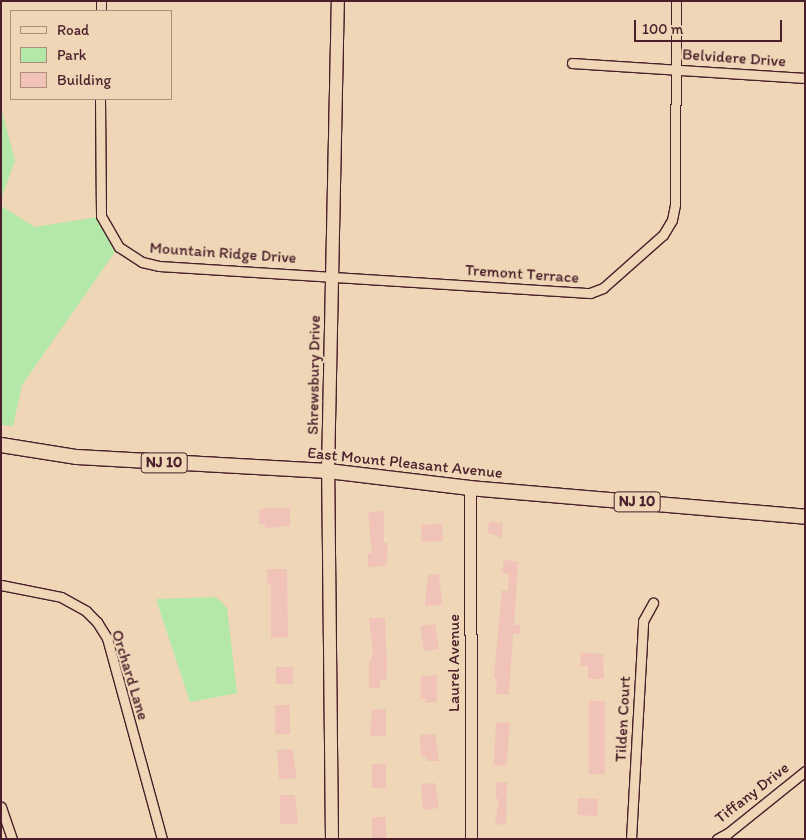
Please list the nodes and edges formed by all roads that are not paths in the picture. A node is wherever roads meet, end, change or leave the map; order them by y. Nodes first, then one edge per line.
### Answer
1 (338, 1) edge
2 (676, 1) edge
3 (572, 63) dead end
4 (677, 68) junction
5 (805, 78) edge
6 (100, 100) edge
7 (332, 276) junction
8 (1, 445) edge
9 (328, 471) junction
10 (470, 488) junction
11 (805, 517) edge
12 (1, 585) edge
13 (652, 603) dead end
14 (805, 771) edge
15 (1, 807) edge
16 (8, 835) edge
17 (162, 839) edge
18 (332, 839) edge
19 (471, 839) edge
20 (631, 839) edge
21 (716, 839) edge

1 - 7 main road, Shrewsbury Drive
2 - 4 street, Tremont Terrace
3 - 4 street, Belvidere Drive
4 - 5 street, Belvidere Drive
4 - 7 street, Tremont Terrace
6 - 7 street, Mountain Ridge Drive
7 - 9 main road, Shrewsbury Drive
8 - 9 main road, East Mount Pleasant Avenue / NJ 10
9 - 10 main road, East Mount Pleasant Avenue / NJ 10
9 - 18 main road, Shrewsbury Drive
10 - 11 main road, East Mount Pleasant Avenue / NJ 10
10 - 19 street, Laurel Avenue
12 - 17 street, Orchard Lane
13 - 20 street, Tilden Court
14 - 21 street, Tiffany Drive
15 - 16 street

